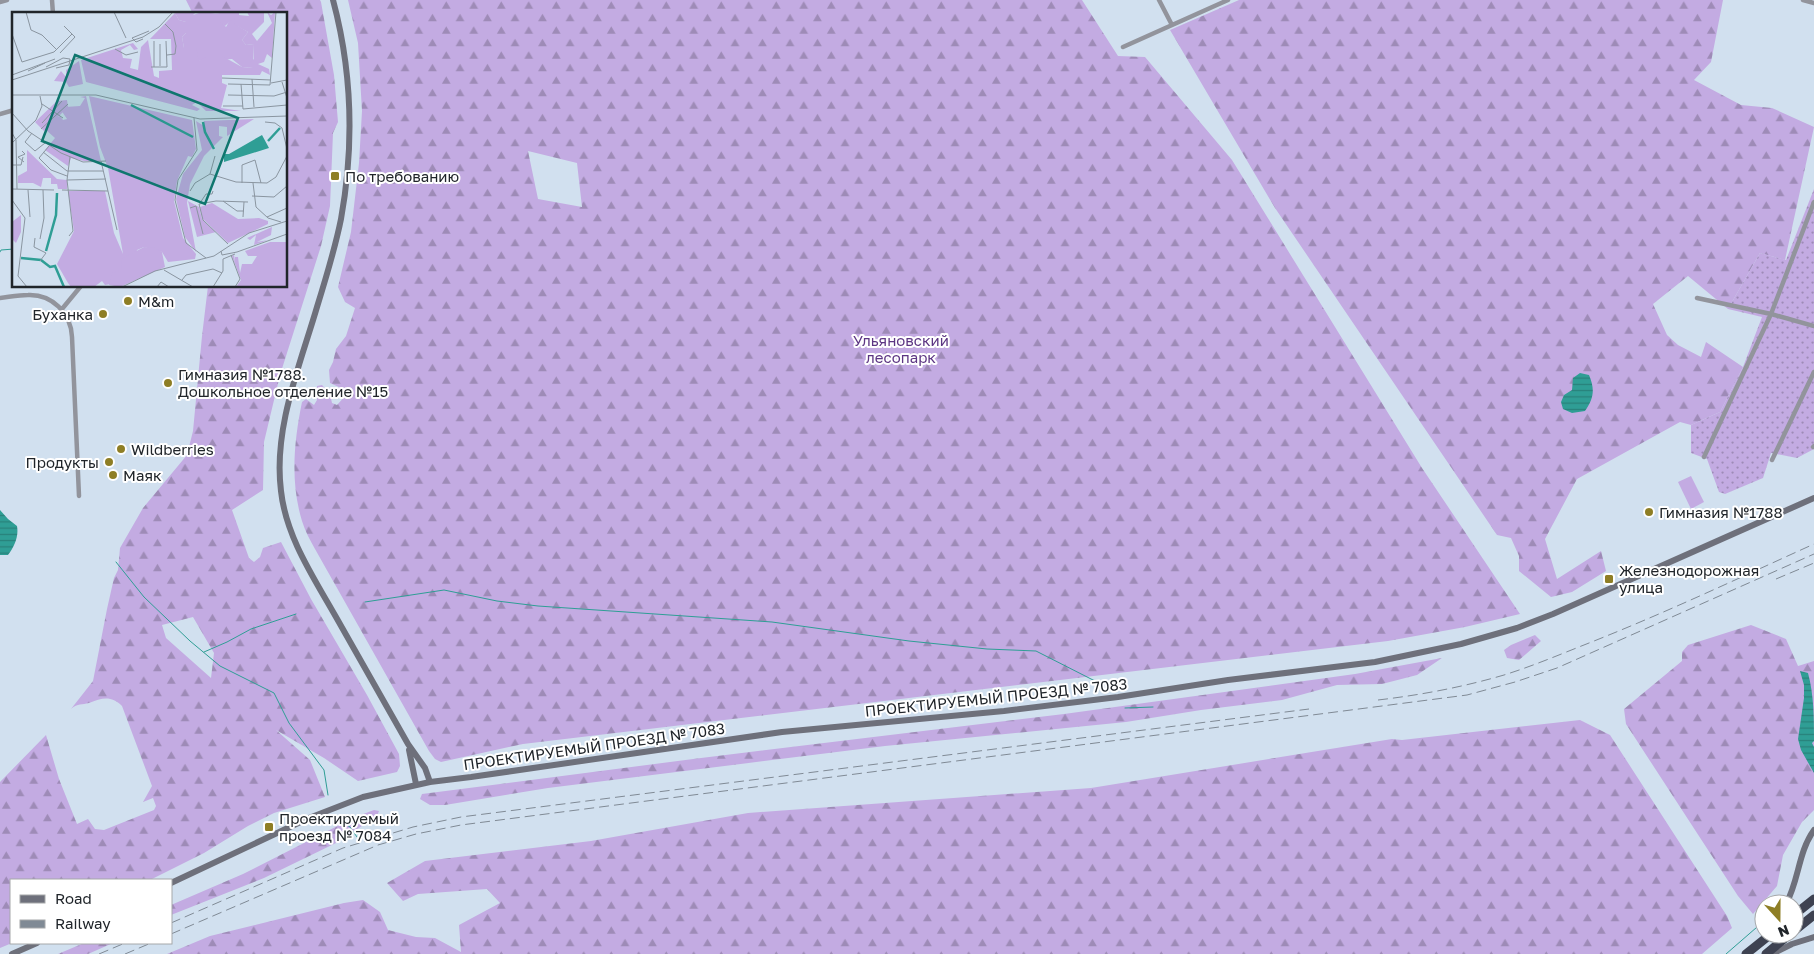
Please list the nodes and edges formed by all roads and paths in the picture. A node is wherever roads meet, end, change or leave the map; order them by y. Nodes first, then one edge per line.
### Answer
1 (7, 0) edge
2 (333, 0) edge
3 (1159, 0) edge
4 (1228, 0) edge
5 (1803, 0) edge
6 (0, 2) edge
7 (1814, 3) edge
8 (1172, 25) junction
9 (1123, 47) dead end
10 (1814, 202) edge
11 (79, 288) edge
12 (0, 298) edge
13 (1697, 298) dead end
14 (62, 310) junction
15 (1771, 314) junction
16 (1814, 326) edge
17 (1814, 372) edge
18 (1704, 457) dead end
19 (1772, 460) dead end
20 (78, 496) dead end
21 (1814, 498) edge
22 (408, 744) junction
23 (430, 782) junction
24 (416, 784) junction
25 (1814, 830) edge
26 (172, 882) edge
27 (1791, 894) edge
28 (1814, 899) edge
29 (1804, 907) edge
30 (1814, 915) edge
31 (1804, 923) edge
32 (1814, 937) edge
33 (36, 944) edge
34 (1755, 944) edge
35 (1758, 944) edge
36 (1778, 944) edge
37 (12, 954) edge
38 (1746, 954) edge
39 (1766, 954) edge
40 (1772, 954) edge

1 - 6 street
2 - 22 main road
3 - 8 street
4 - 8 street
5 - 7 street
8 - 9 street
10 - 15 street
11 - 14 street
12 - 14 street
13 - 15 street
14 - 20 street
15 - 16 street
15 - 18 street
17 - 19 street
21 - 23 main road, ПРОЕКТИРУЕМЫЙ ПРОЕЗД № 7083
22 - 23 main road
22 - 24 main road
23 - 24 main road, ПРОЕКТИРУЕМЫЙ ПРОЕЗД № 7083
24 - 26 main road, ПРОЕКТИРУЕМЫЙ ПРОЕЗД № 7083
25 - 27 main road
28 - 29 highway
30 - 31 highway
32 - 40 main road
33 - 37 main road
34 - 38 main road
35 - 38 highway
36 - 39 highway

